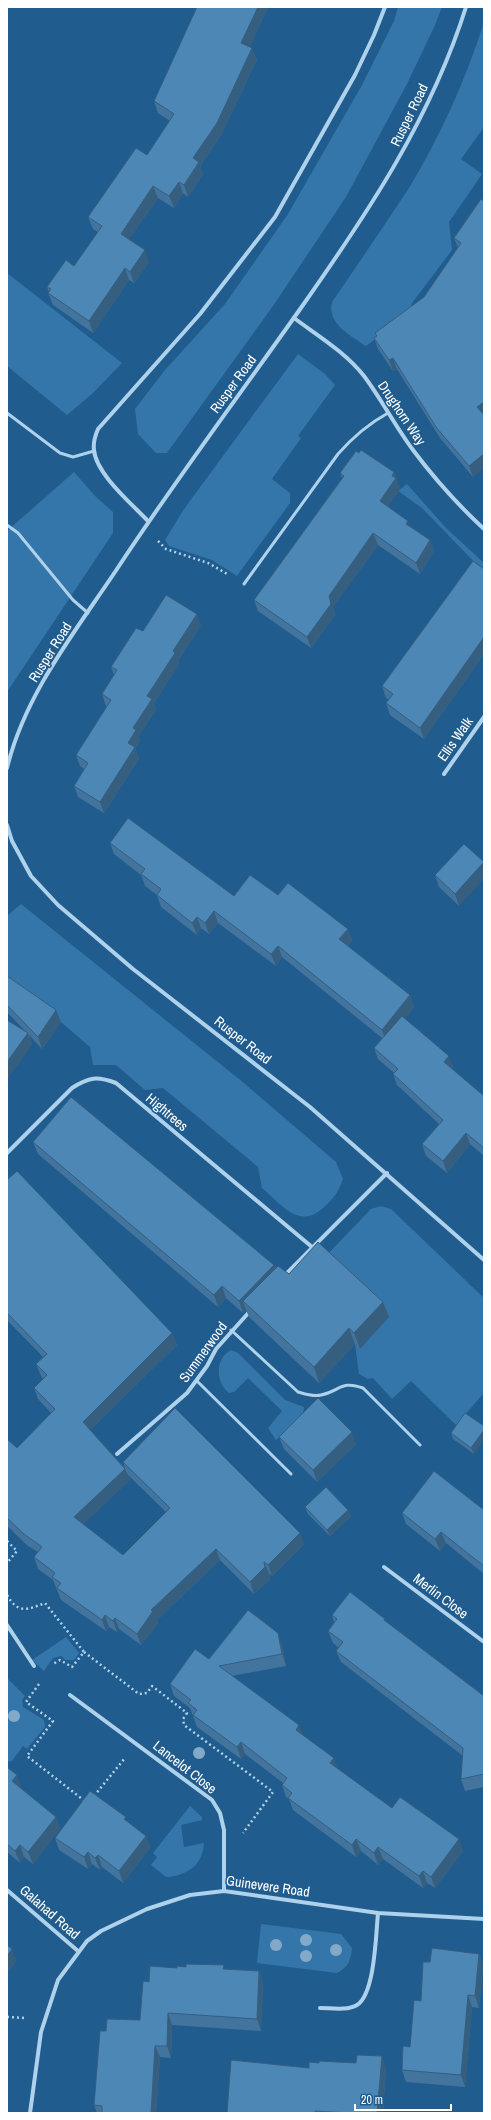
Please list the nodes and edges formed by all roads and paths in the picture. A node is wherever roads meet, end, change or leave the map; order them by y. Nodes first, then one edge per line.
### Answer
1 (385, 7) edge
2 (466, 7) edge
3 (294, 318) junction
4 (7, 413) edge
5 (388, 413) junction
6 (94, 452) junction
7 (148, 521) junction
8 (7, 525) edge
9 (484, 529) edge
10 (244, 584) joint
11 (88, 612) junction
12 (484, 717) edge
13 (7, 768) edge
14 (444, 774) dead end
15 (7, 825) edge
16 (7, 1153) edge
17 (387, 1173) junction
18 (312, 1247) junction
19 (484, 1260) edge
20 (280, 1280) edge
21 (253, 1307) edge
22 (231, 1330) junction
23 (197, 1381) junction
24 (420, 1445) dead end
25 (117, 1454) dead end
26 (291, 1474) dead end
27 (7, 1541) edge
28 (7, 1563) edge
29 (384, 1567) dead end
30 (7, 1625) edge
31 (484, 1642) edge
32 (84, 1652) dead end
33 (34, 1666) dead end
34 (70, 1695) dead end
35 (224, 1846) junction
36 (7, 1890) edge
37 (224, 1890) junction
38 (378, 1913) junction
39 (484, 1919) edge
40 (78, 1951) junction
41 (320, 2008) dead end
42 (30, 2113) edge

1 - 6 street
2 - 3 street, Rusper Road
3 - 5 street, Drughorn Way
3 - 7 street, Rusper Road
4 - 6 lane
5 - 9 street, Drughorn Way
5 - 10 lane
6 - 7 street
7 - 10 path
7 - 11 street, Rusper Road
8 - 11 lane
11 - 13 street, Rusper Road
12 - 14 street, Ellis Walk
15 - 17 street, Rusper Road
16 - 18 street, Hightrees
17 - 18 street
17 - 19 street, Rusper Road
18 - 20 street
21 - 22 street, Summerwood
22 - 23 street, Summerwood
22 - 24 lane
23 - 25 street, Summerwood
23 - 26 lane
27 - 28 path
29 - 31 street, Merlin Close
30 - 33 street
32 - 35 path
34 - 35 street, Lancelot Close
35 - 37 street, Lancelot Close
36 - 40 street, Galahad Road
37 - 38 street, Guinevere Road
37 - 40 street, Guinevere Road
38 - 39 street, Guinevere Road
38 - 41 street
40 - 42 street, Guinevere Road

